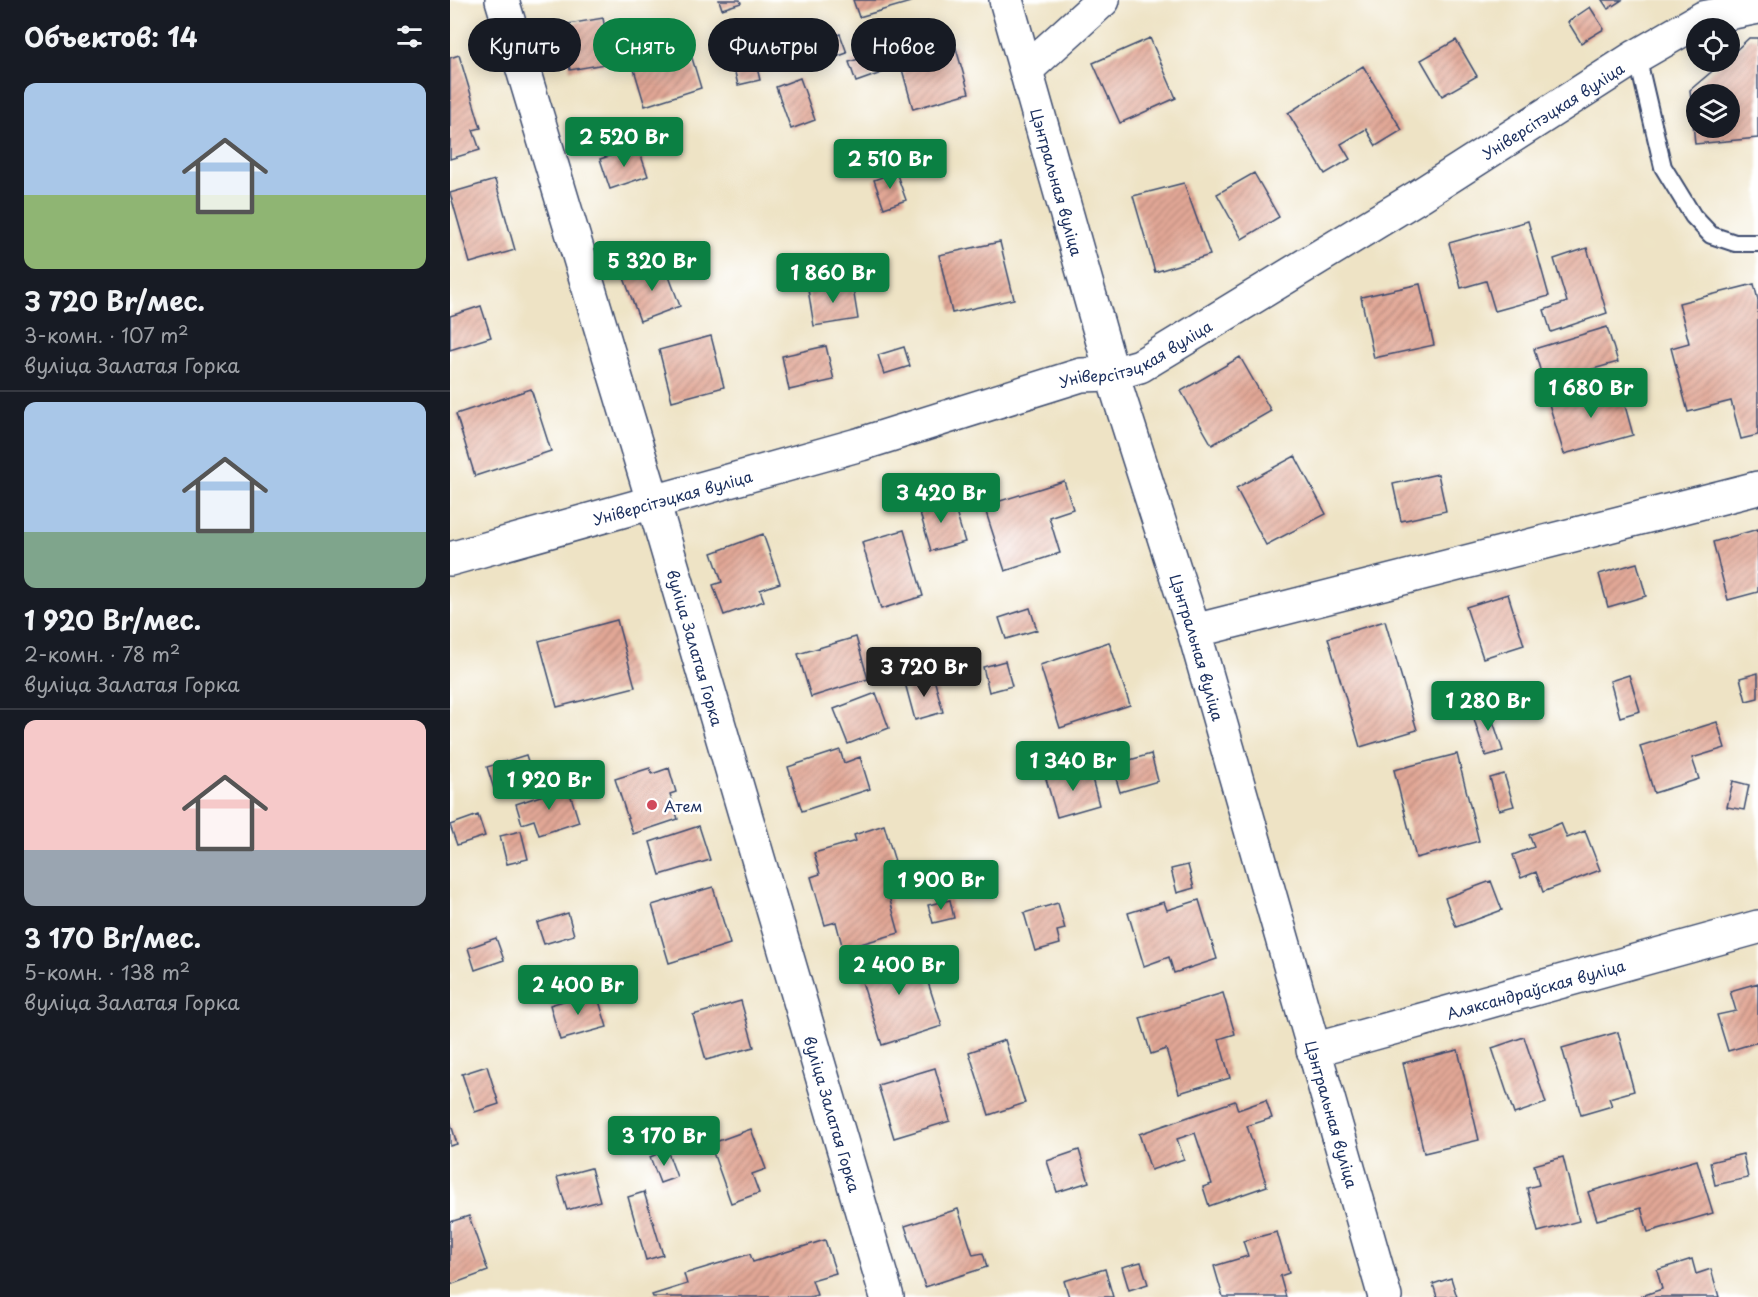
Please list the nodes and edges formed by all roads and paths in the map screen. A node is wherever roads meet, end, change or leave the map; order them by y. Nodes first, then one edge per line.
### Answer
1 (502, 0) edge
2 (1006, 0) edge
3 (1103, 0) edge
4 (1758, 8) edge
5 (1637, 57) junction
6 (1027, 69) junction
7 (1758, 243) edge
8 (1112, 374) junction
9 (1758, 488) edge
10 (652, 501) junction
11 (450, 560) edge
12 (1194, 631) junction
13 (1758, 927) edge
14 (1313, 1050) junction
15 (887, 1297) edge
16 (1385, 1297) edge

1 - 10 street, вуліца Залатая Горка
2 - 6 street, Цэнтральная вуліца
3 - 6 street
4 - 5 street, Універсітэцкая вуліца
5 - 7 lane
5 - 8 street, Універсітэцкая вуліца
6 - 8 street, Цэнтральная вуліца
8 - 10 street, Універсітэцкая вуліца
8 - 12 street, Цэнтральная вуліца
9 - 12 street
10 - 11 street, Універсітэцкая вуліца
10 - 15 street, вуліца Залатая Горка
12 - 14 street, Цэнтральная вуліца
13 - 14 street, Аляксандраўская вуліца
14 - 16 street, Цэнтральная вуліца

